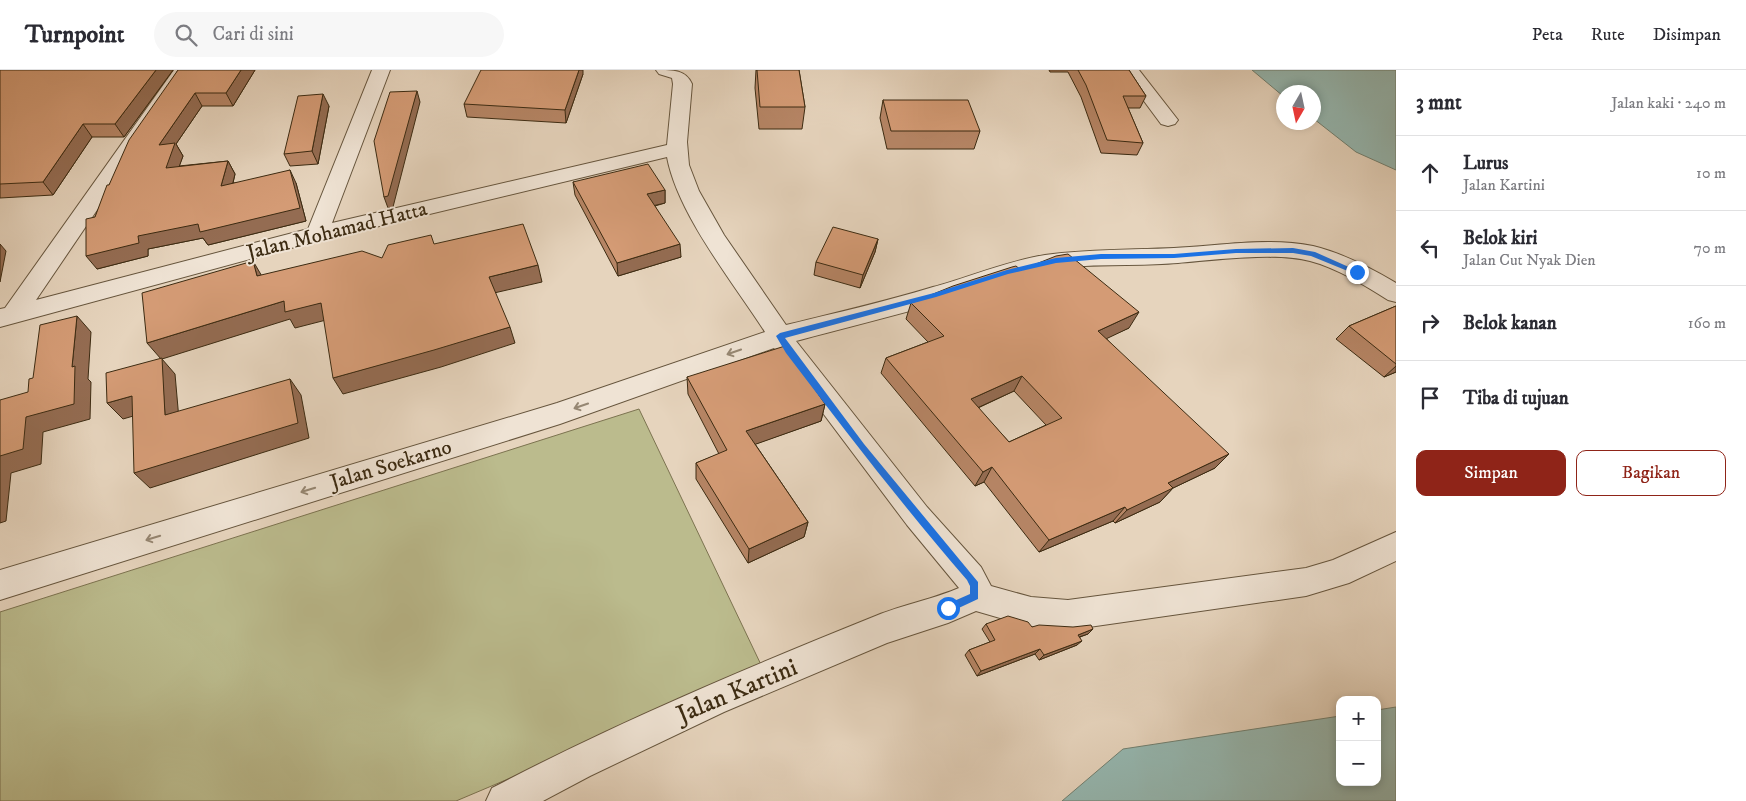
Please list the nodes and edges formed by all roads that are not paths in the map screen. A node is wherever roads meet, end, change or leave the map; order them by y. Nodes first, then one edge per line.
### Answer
1 (183, 70) edge
2 (381, 70) edge
3 (672, 70) edge
4 (1130, 70) edge
5 (1168, 120) dead end
6 (676, 148) junction
7 (316, 234) junction
8 (1396, 294) edge
9 (7, 317) edge
10 (780, 336) junction
11 (1396, 546) edge
12 (0, 585) edge
13 (975, 596) junction
14 (504, 801) edge

1 - 9 street
2 - 7 street
3 - 6 street
4 - 5 street
6 - 7 street, Jalan Mohamad Hatta
6 - 10 street
7 - 9 street, Jalan Mohamad Hatta
8 - 10 street, Jalan Soekarno
10 -> 12 street, Jalan Soekarno
10 - 13 street
11 - 13 street
13 - 14 street, Jalan Kartini

